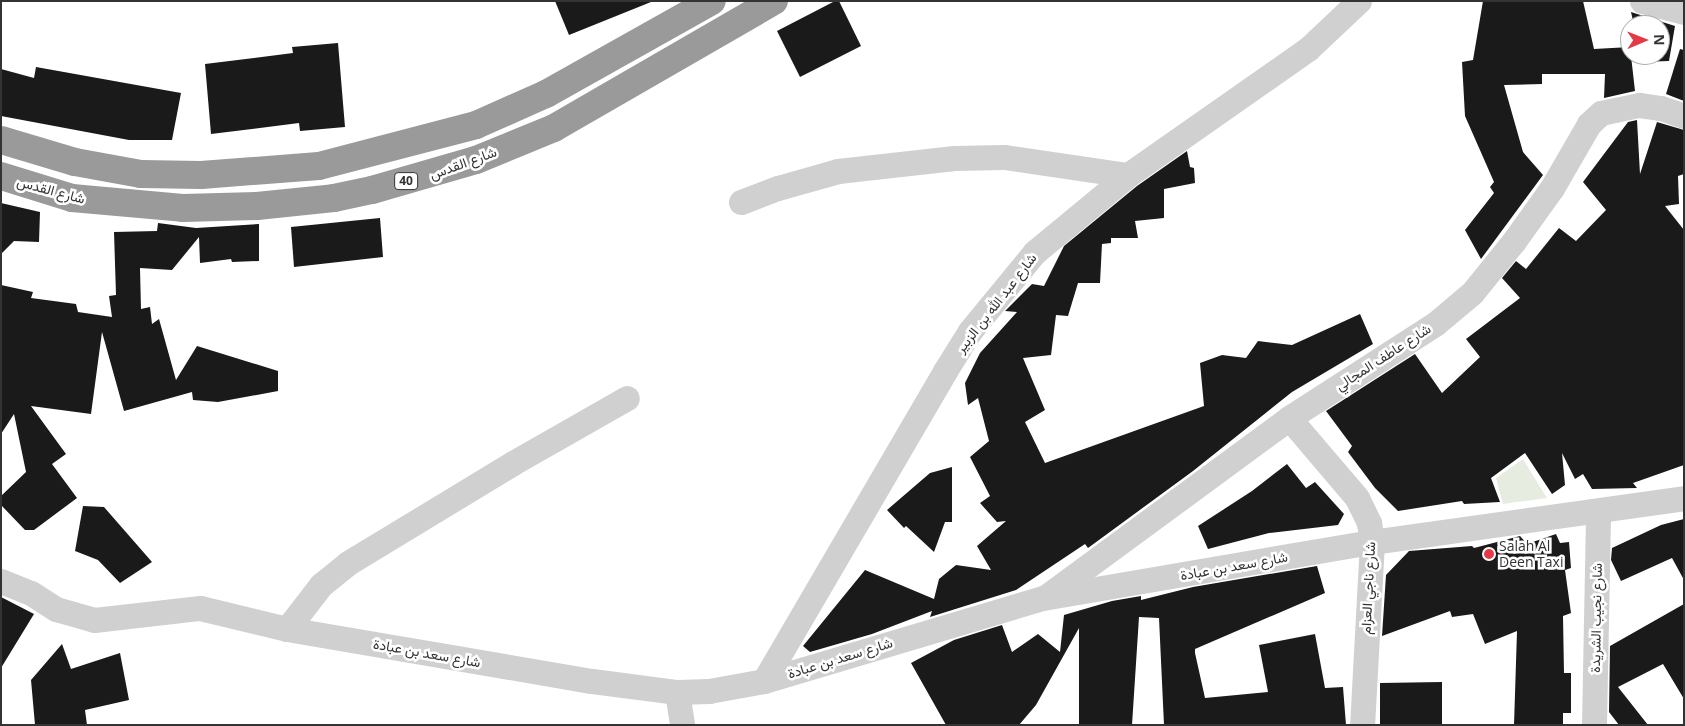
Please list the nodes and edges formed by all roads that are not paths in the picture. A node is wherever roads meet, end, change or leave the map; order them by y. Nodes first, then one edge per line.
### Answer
1 (712, 1) edge
2 (774, 1) edge
3 (1359, 1) edge
4 (1642, 1) edge
5 (1684, 12) edge
6 (1684, 116) edge
7 (1, 140) edge
8 (1128, 175) junction
9 (1, 176) edge
10 (741, 202) dead end
11 (627, 398) dead end
12 (1289, 418) junction
13 (1684, 498) edge
14 (1598, 511) junction
15 (1372, 542) junction
16 (1, 581) edge
17 (1043, 598) junction
18 (287, 629) junction
19 (764, 681) junction
20 (677, 692) junction
21 (682, 725) edge
22 (1362, 725) edge
23 (1594, 725) edge

1 - 7 highway
2 - 9 highway, شارع القدس / 40
3 - 8 street, شارع عبد الله بن الزبير
4 - 5 street
6 - 12 street, شارع عاطف المجالي
8 - 10 street
8 - 19 street, شارع عبد الله بن الزبير
11 - 18 street
12 - 15 street, شارع ناجي العزام
12 - 17 street, شارع عاطف المجالي
13 - 14 street, شارع سعد بن عبادة
14 - 15 street, شارع سعد بن عبادة
14 - 23 street, شارع نجيب الشريدة
15 - 17 street, شارع سعد بن عبادة
15 - 22 street, شارع ناجي العزام
16 - 18 street, شارع سعد بن عبادة
17 - 19 street, شارع سعد بن عبادة
18 - 20 street, شارع سعد بن عبادة
19 - 20 street, شارع سعد بن عبادة
20 - 21 street

